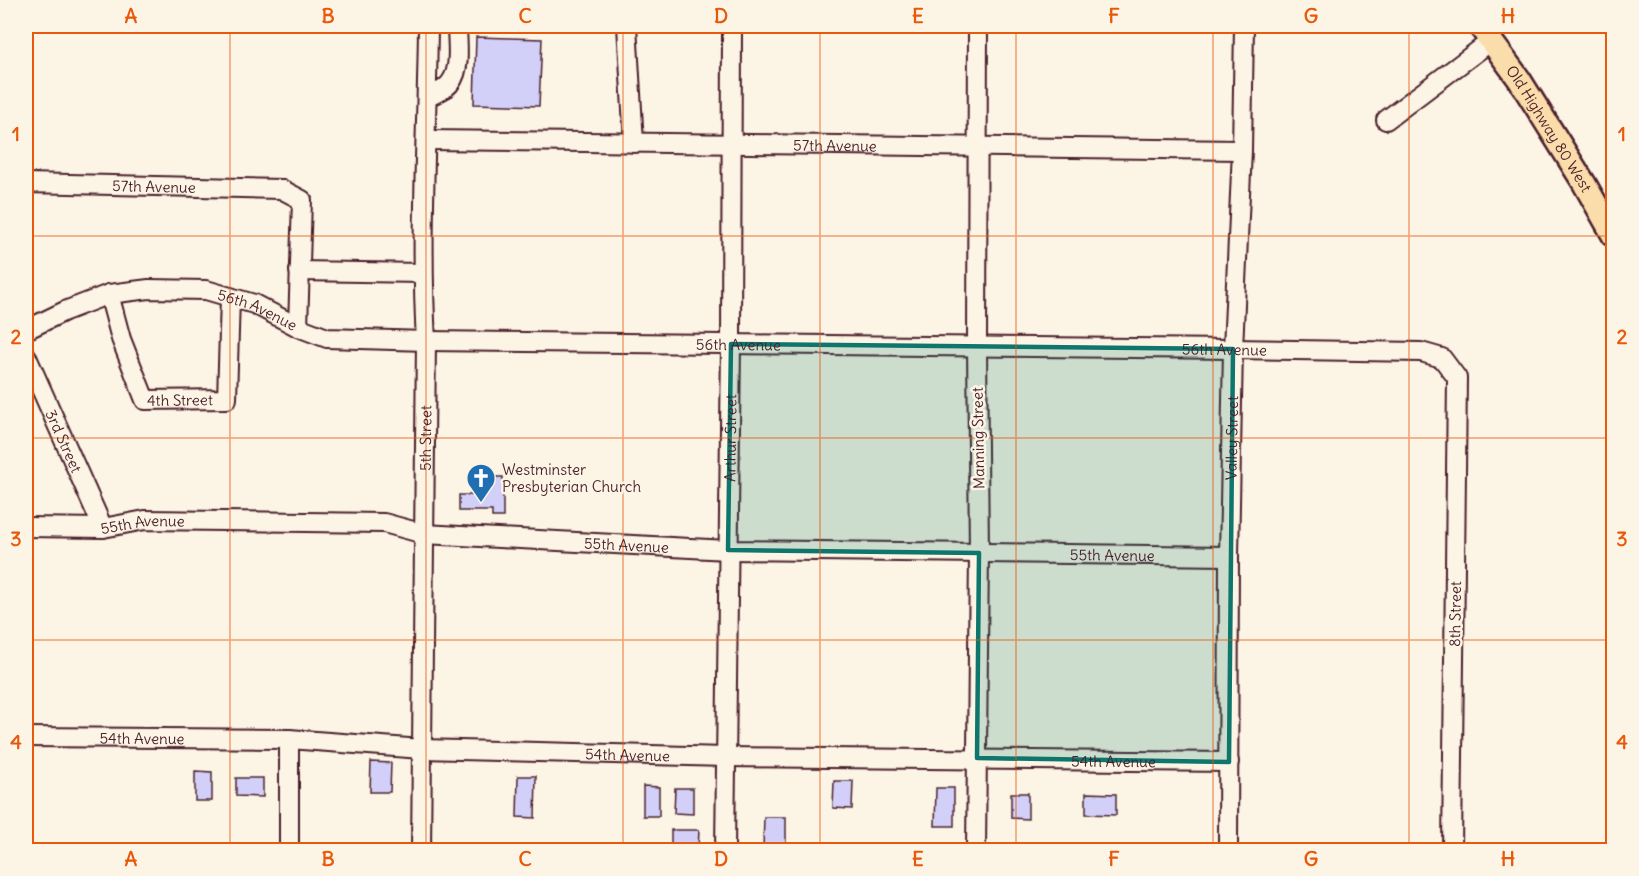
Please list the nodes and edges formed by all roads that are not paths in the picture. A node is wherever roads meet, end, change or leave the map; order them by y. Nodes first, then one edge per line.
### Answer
1 (428, 26) edge
2 (457, 26) edge
3 (627, 26) edge
4 (732, 26) edge
5 (978, 26) edge
6 (1244, 26) edge
7 (1486, 33) edge
8 (428, 97) junction
9 (1386, 120) dead end
10 (427, 140) junction
11 (634, 142) junction
12 (732, 144) junction
13 (977, 147) junction
14 (1242, 150) junction
15 (26, 183) edge
16 (1614, 237) edge
17 (299, 271) junction
18 (422, 273) junction
19 (109, 294) junction
20 (230, 297) junction
21 (298, 327) junction
22 (26, 330) edge
23 (426, 341) junction
24 (731, 344) junction
25 (977, 346) junction
26 (1233, 349) junction
27 (26, 355) edge
28 (1457, 378) joint
29 (26, 527) edge
30 (103, 528) junction
31 (424, 534) junction
32 (728, 550) junction
33 (979, 553) junction
34 (1229, 556) junction
35 (26, 737) edge
36 (289, 739) junction
37 (423, 749) junction
38 (726, 757) junction
39 (977, 758) junction
40 (1229, 762) junction
41 (289, 850) edge
42 (421, 850) edge
43 (725, 850) edge
44 (976, 850) edge
45 (1228, 850) edge
46 (1452, 850) edge

1 - 8 street, 5th Street
2 - 8 street
3 - 11 street
4 - 12 street, Arthur Street
5 - 13 street, Manning Street
6 - 14 street, Valley Street
7 - 9 street
7 - 16 main road, Old Highway 80 West
8 - 10 street, 5th Street
10 - 11 street, 57th Avenue
10 - 18 street, 5th Street
11 - 12 street, 57th Avenue
12 - 13 street, 57th Avenue
12 - 24 street, Arthur Street
13 - 14 street, 57th Avenue
13 - 25 street, Manning Street
14 - 26 street, Valley Street
15 - 17 street, 57th Avenue
17 - 18 street
17 - 21 street
18 - 23 street, 5th Street
19 - 20 street, 56th Avenue
19 - 20 street, 4th Street
19 - 22 street, 56th Avenue
20 - 21 street, 56th Avenue
21 - 23 street, 56th Avenue
23 - 24 street, 56th Avenue
23 - 31 street, 5th Street
24 - 25 street, 56th Avenue
24 - 32 street, Arthur Street
25 - 26 street, 56th Avenue
25 - 33 street, Manning Street
26 - 28 street, 56th Avenue
26 - 34 street, Valley Street
27 - 30 street, 3rd Street
28 - 46 street, 8th Street
29 - 30 street, 55th Avenue
30 - 31 street, 55th Avenue
31 - 32 street, 55th Avenue
31 - 37 street, 5th Street
32 - 33 street, 55th Avenue
32 - 38 street, Arthur Street
33 - 34 street, 55th Avenue
33 - 39 street, Manning Street
34 - 40 street, Valley Street
35 - 36 street, 54th Avenue
36 - 37 street, 54th Avenue
36 - 41 street
37 - 38 street, 54th Avenue
37 - 42 street, 5th Street
38 - 39 street, 54th Avenue
38 - 43 street, Arthur Street
39 - 40 street, 54th Avenue
39 - 44 street, Manning Street
40 - 45 street, Valley Street

